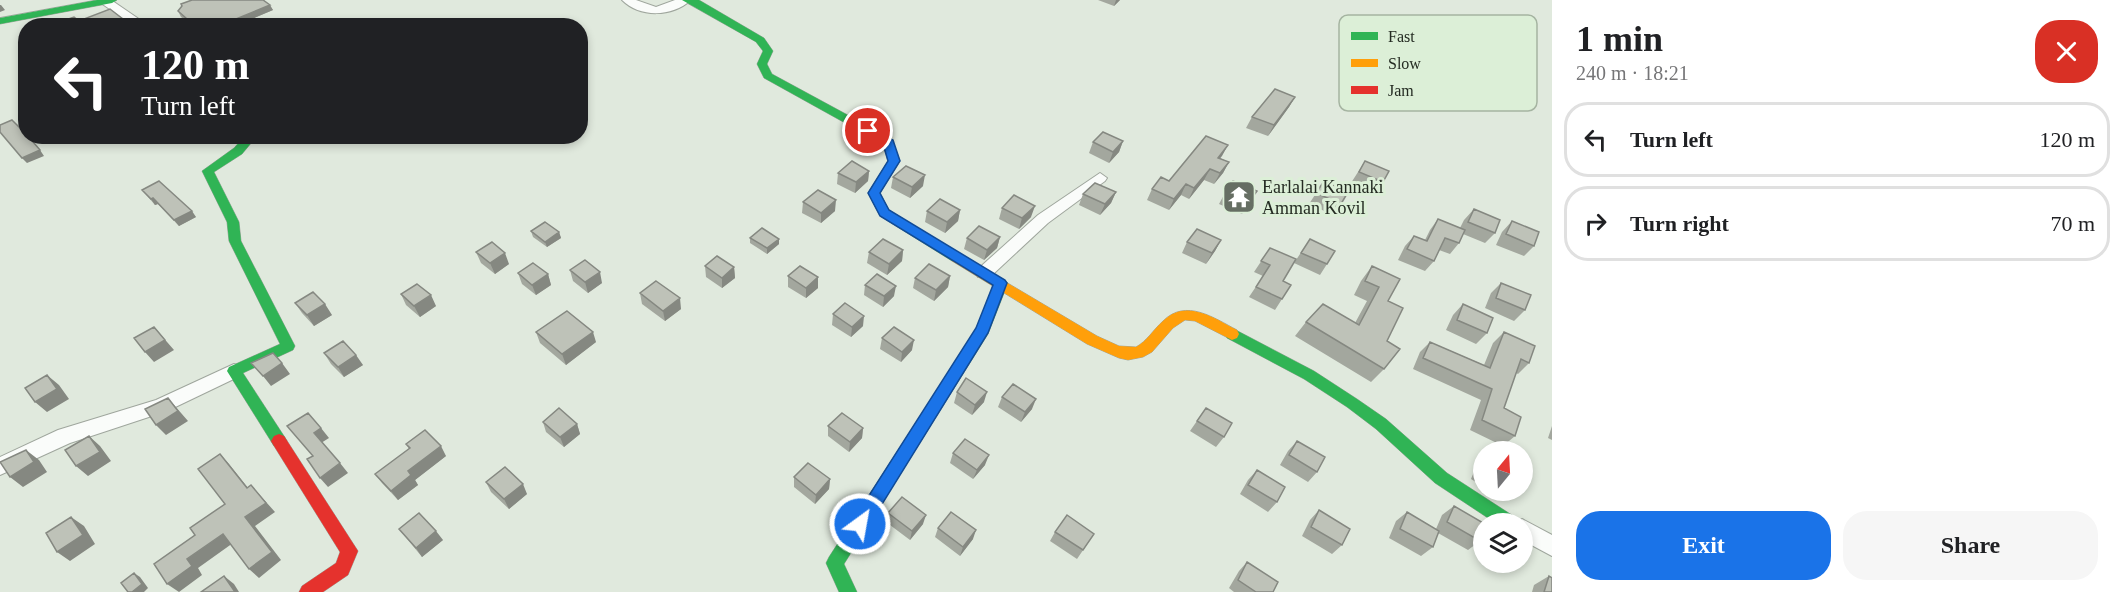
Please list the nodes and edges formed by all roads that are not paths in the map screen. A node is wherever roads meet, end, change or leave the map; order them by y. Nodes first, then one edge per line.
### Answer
1 (628, 0) edge
2 (686, 0) edge
3 (108, 1) edge
4 (132, 18) edge
5 (0, 21) edge
6 (247, 144) edge
7 (1100, 178) dead end
8 (984, 273) junction
9 (1001, 283) junction
10 (234, 371) junction
11 (0, 466) edge
12 (1492, 513) edge
13 (1533, 536) edge
14 (1552, 546) edge
15 (308, 592) edge
16 (848, 592) edge

1 - 2 street
2 - 8 street
3 - 4 street
3 - 5 street
6 - 10 street
7 - 8 street
8 - 9 street
9 - 12 street
9 - 16 street
10 - 11 street
10 - 15 street
13 - 14 street

